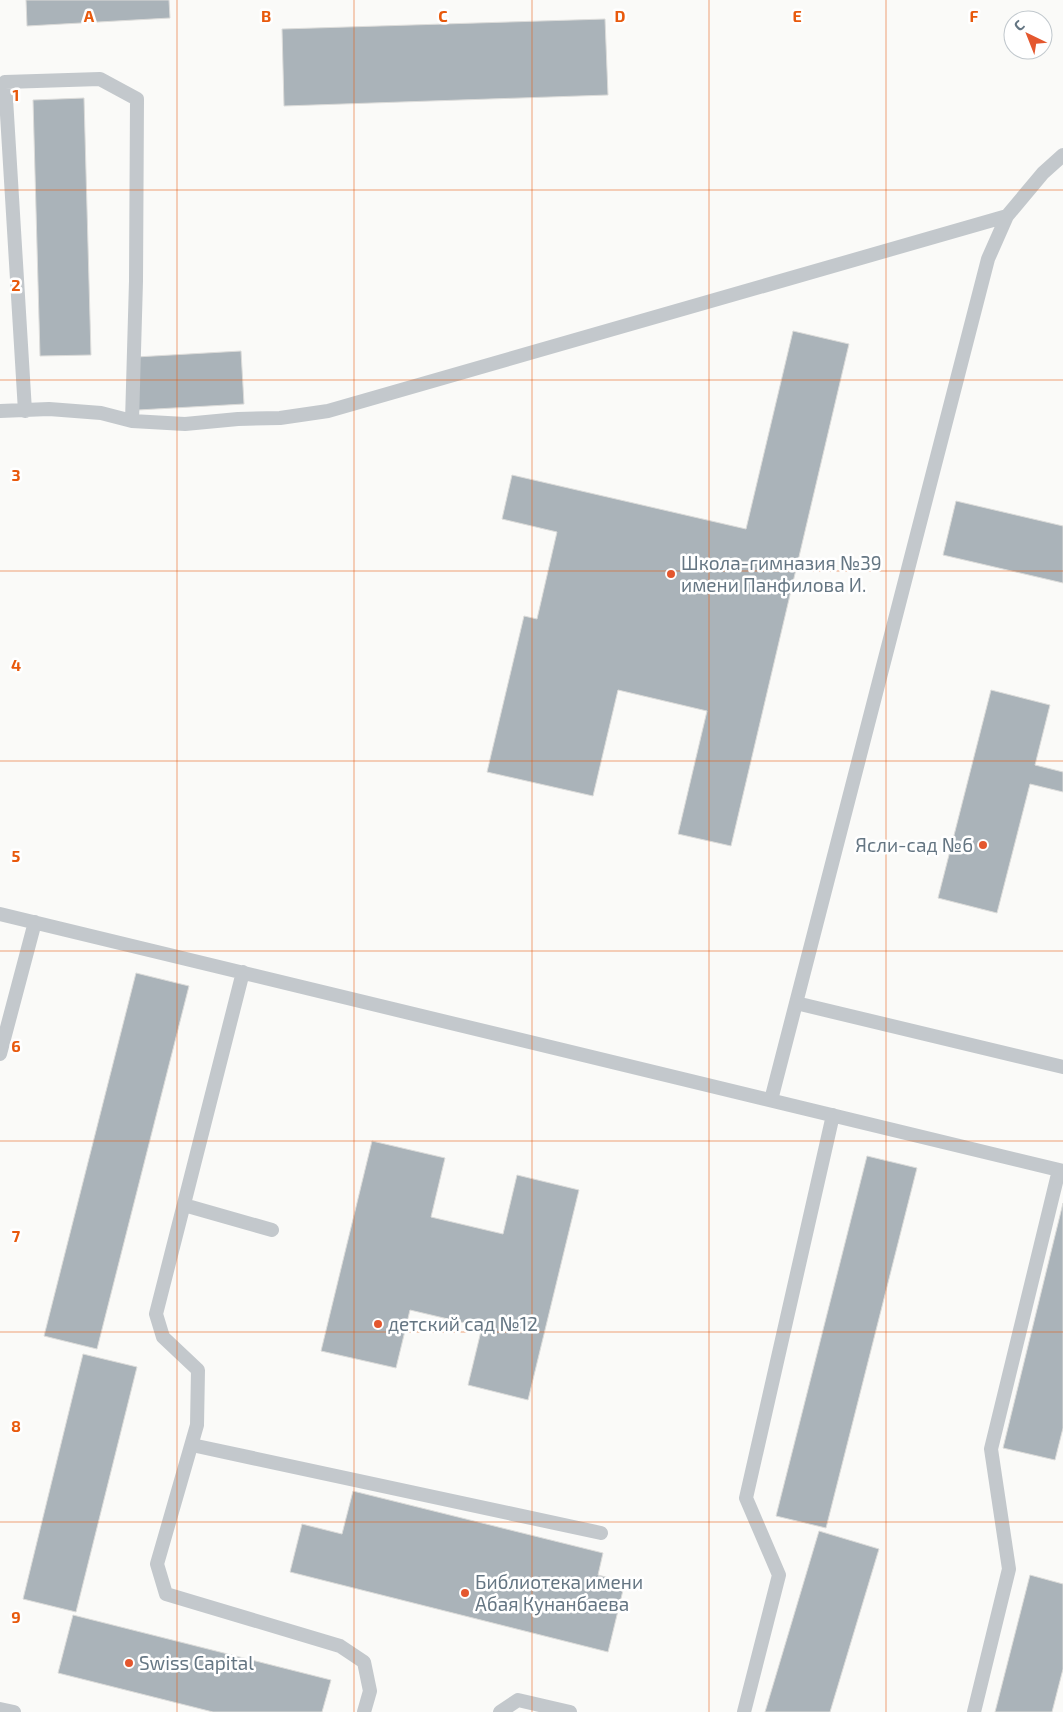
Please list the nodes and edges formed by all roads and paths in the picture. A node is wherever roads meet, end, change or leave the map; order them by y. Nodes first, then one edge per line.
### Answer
1 (1063, 156) edge
2 (1007, 216) junction
3 (0, 411) edge
4 (25, 411) junction
5 (132, 421) junction
6 (0, 914) edge
7 (35, 922) junction
8 (243, 972) junction
9 (796, 1003) junction
10 (0, 1054) edge
11 (1063, 1067) edge
12 (771, 1100) junction
13 (833, 1115) junction
14 (1061, 1170) edge
15 (184, 1205) junction
16 (272, 1230) dead end
17 (192, 1445) junction
18 (601, 1532) dead end
19 (0, 1709) edge
20 (14, 1712) edge
21 (364, 1712) edge
22 (500, 1712) edge
23 (570, 1712) edge
24 (744, 1712) edge
25 (974, 1712) edge

1 - 2 lane
2 - 5 lane
2 - 9 lane
3 - 4 lane
4 - 5 lane
4 - 5 lane
6 - 7 lane
7 - 8 lane
7 - 10 lane
8 - 12 lane
8 - 15 lane
9 - 11 lane
9 - 12 lane
12 - 13 lane
13 - 14 lane
13 - 24 lane
14 - 25 lane
15 - 16 lane
15 - 17 lane
17 - 18 lane
17 - 21 lane
19 - 20 lane
22 - 23 lane

